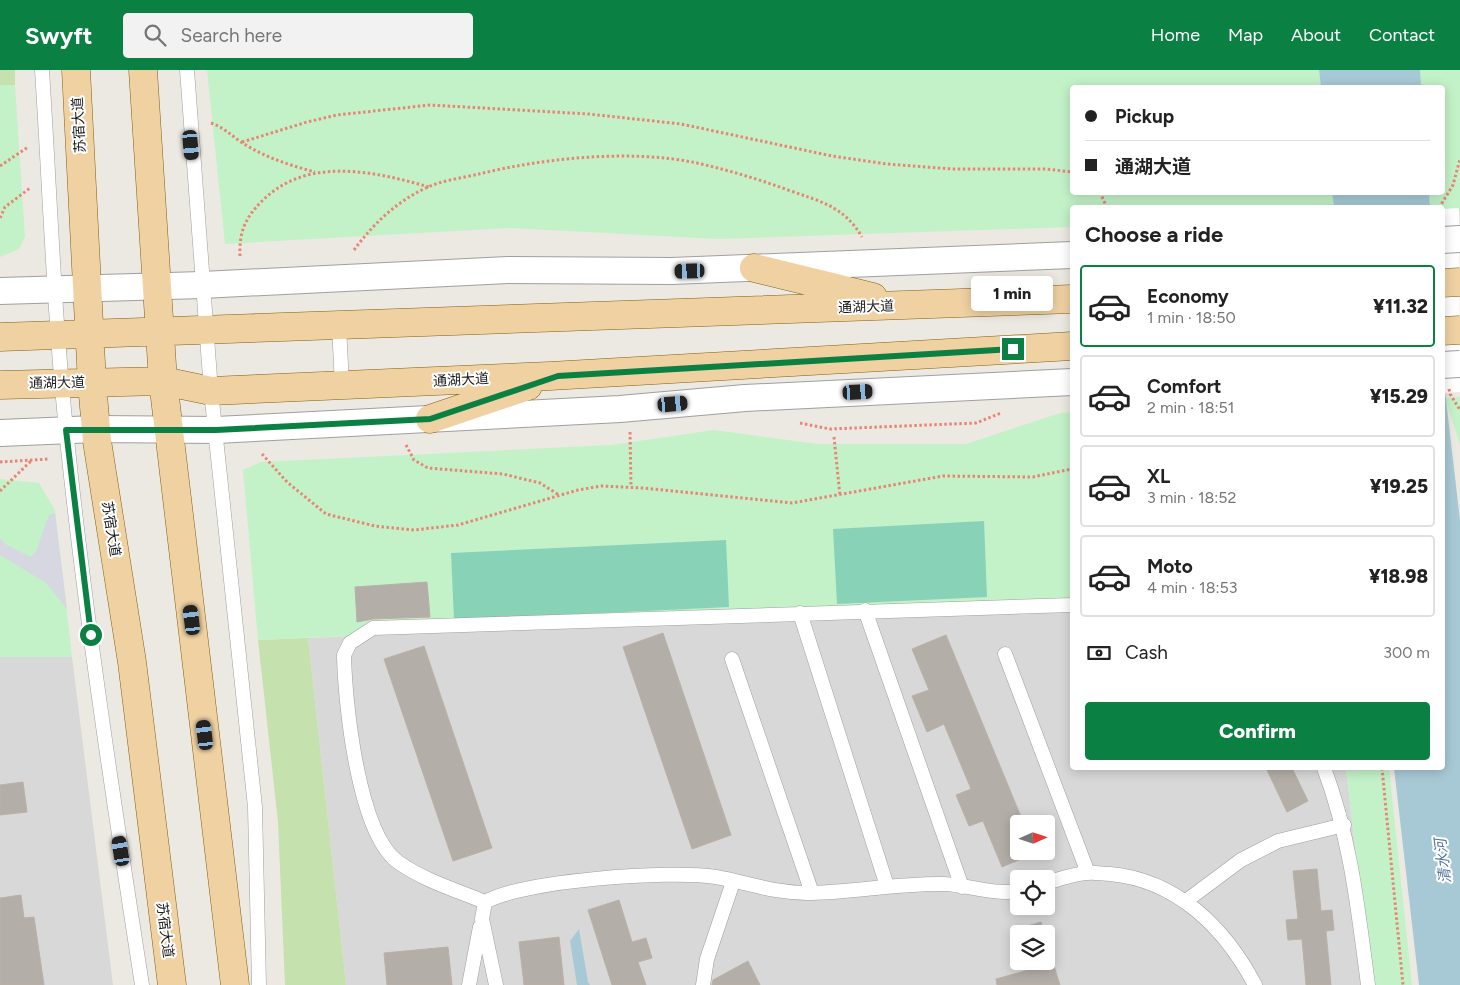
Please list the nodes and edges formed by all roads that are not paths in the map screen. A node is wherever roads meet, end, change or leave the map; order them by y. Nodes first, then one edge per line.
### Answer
1 (42, 70) edge
2 (76, 70) edge
3 (143, 70) edge
4 (187, 70) edge
5 (1460, 239) edge
6 (1445, 240) edge
7 (1070, 255) edge
8 (754, 268) junction
9 (1460, 282) edge
10 (1445, 283) edge
11 (202, 285) junction
12 (157, 286) junction
13 (87, 288) junction
14 (55, 289) junction
15 (0, 291) edge
16 (1070, 299) edge
17 (906, 305) junction
18 (338, 326) junction
19 (1460, 330) edge
20 (206, 331) junction
21 (1445, 331) edge
22 (160, 333) junction
23 (89, 335) junction
24 (58, 336) junction
25 (0, 338) edge
26 (1070, 346) edge
27 (1460, 364) edge
28 (1445, 365) edge
29 (558, 376) junction
30 (163, 381) junction
31 (1070, 382) edge
32 (62, 383) junction
33 (92, 383) junction
34 (0, 385) edge
35 (342, 385) junction
36 (211, 391) junction
37 (430, 419) junction
38 (96, 429) junction
39 (66, 430) junction
40 (168, 430) junction
41 (216, 430) junction
42 (0, 433) edge
43 (1070, 605) edge
44 (865, 610) junction
45 (800, 613) junction
46 (1005, 654) dead end
47 (732, 659) dead end
48 (1325, 770) edge
49 (1344, 825) junction
50 (1088, 873) junction
51 (1055, 881) edge
52 (733, 882) junction
53 (887, 886) junction
54 (962, 887) junction
55 (1010, 891) edge
56 (812, 893) junction
57 (1186, 901) junction
58 (485, 902) junction
59 (482, 919) junction
60 (142, 985) edge
61 (172, 985) edge
62 (236, 985) edge
63 (259, 985) edge
64 (470, 985) edge
65 (496, 985) edge
66 (702, 985) edge
67 (1255, 985) edge
68 (1368, 985) edge

1 - 14 lane
2 - 13 main road, 苏宿大道
3 - 12 main road
4 - 11 lane
5 - 6 street
7 - 8 street
8 - 11 street
8 - 17 main road
9 - 10 main road, bridge
11 - 12 street
11 - 20 lane
12 - 13 street
12 - 22 main road
13 - 14 street
13 - 23 main road, 苏宿大道
14 - 15 street
14 - 24 lane
16 - 17 main road, 通湖大道
17 - 18 main road, 通湖大道
18 - 20 main road, 通湖大道
18 - 35 lane
19 - 21 main road, bridge
20 - 22 main road, 通湖大道
20 - 36 lane
22 - 23 main road, 通湖大道
22 - 30 main road
23 - 24 main road, 通湖大道
23 - 33 main road, 苏宿大道
24 - 25 main road, 通湖大道
24 - 32 lane
26 - 29 main road, 通湖大道
27 - 28 street, bridge
29 - 35 main road, 通湖大道
29 - 37 main road
30 - 33 main road, 通湖大道
30 - 36 main road, 通湖大道
30 - 40 main road
31 - 37 street
32 - 33 main road, 通湖大道
32 - 34 main road, 通湖大道
32 - 39 lane
33 - 38 main road, 苏宿大道
35 - 36 main road, 通湖大道
36 - 41 lane
37 - 41 street
38 - 39 street
38 - 40 street
38 - 61 main road, 苏宿大道
39 - 42 street
39 - 60 lane
40 - 41 street
40 - 62 main road
41 - 63 lane
43 - 44 lane
44 - 45 lane
44 - 54 lane
45 - 53 lane
45 - 58 lane
46 - 50 lane
47 - 56 lane
48 - 49 lane
49 - 57 lane
49 - 68 lane
50 - 51 lane
50 - 57 lane
52 - 56 lane
52 - 58 lane
52 - 66 lane
53 - 54 lane
53 - 56 lane
54 - 55 lane
57 - 67 lane
58 - 59 lane
59 - 64 lane
59 - 65 lane

